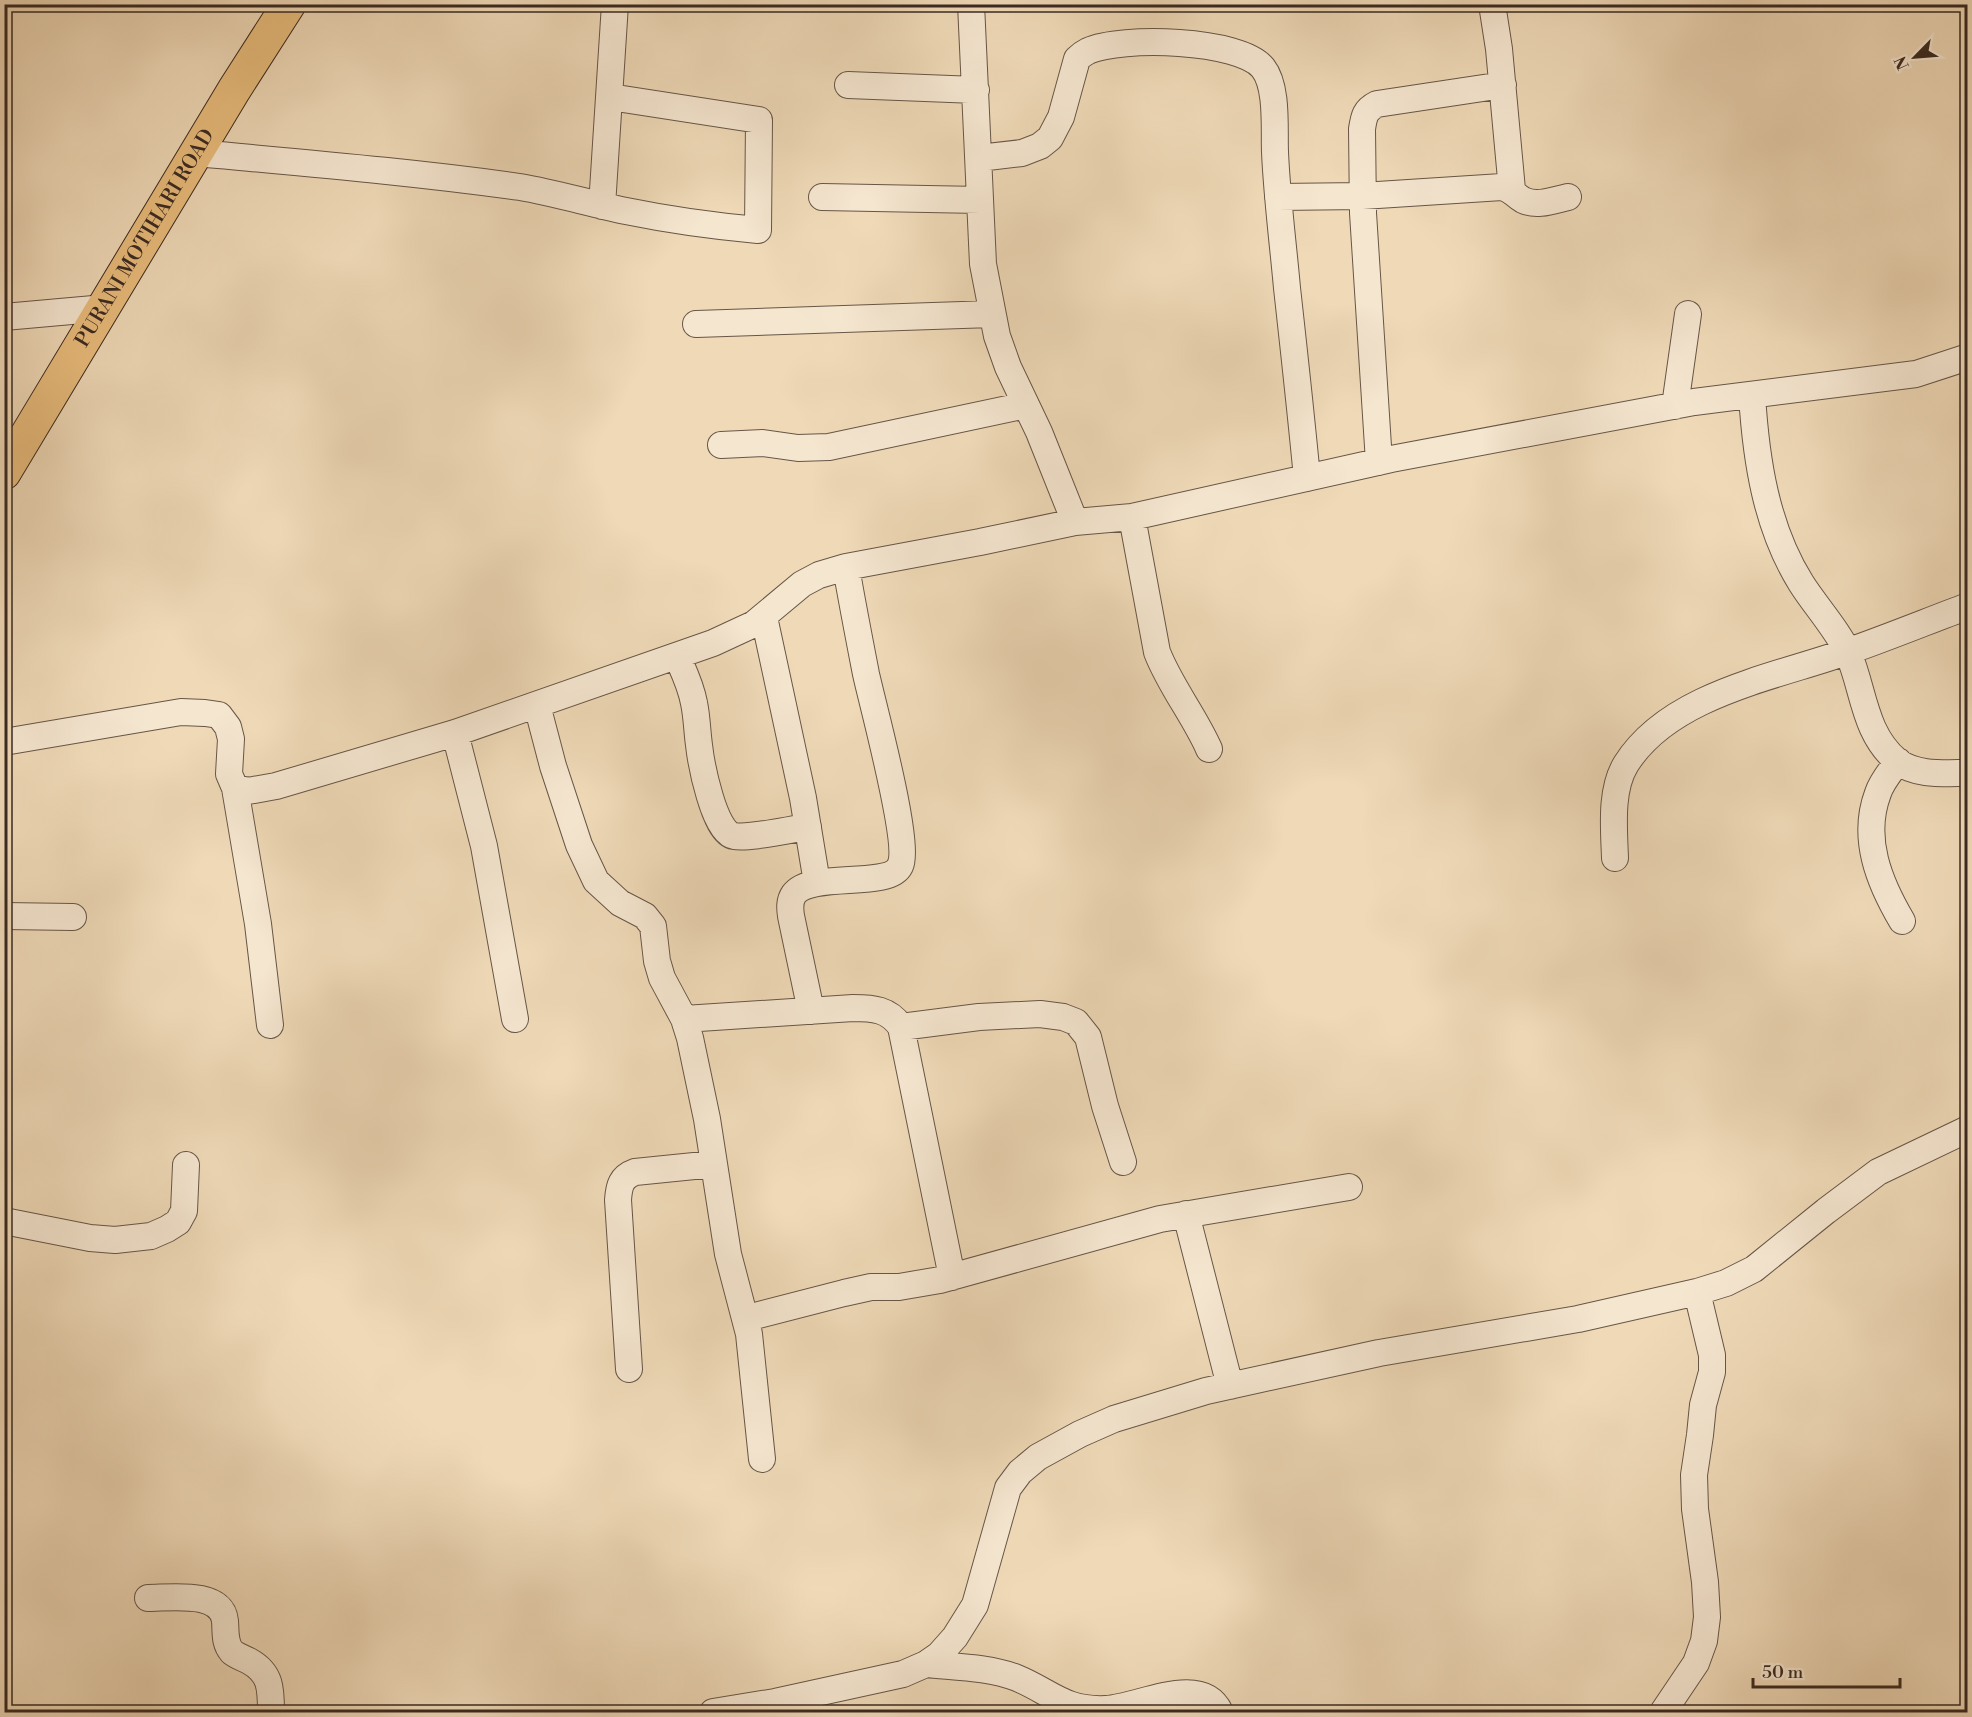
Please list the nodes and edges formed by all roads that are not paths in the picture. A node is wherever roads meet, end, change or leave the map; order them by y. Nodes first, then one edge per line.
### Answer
1 (289, 4) edge
2 (615, 4) edge
3 (971, 4) edge
4 (1492, 4) edge
5 (849, 85) dead end
6 (1503, 85) junction
7 (976, 90) junction
8 (610, 97) junction
9 (197, 153) junction
10 (979, 158) junction
11 (1512, 190) junction
12 (1362, 196) junction
13 (822, 197) dead end
14 (1278, 197) junction
15 (1568, 197) dead end
16 (980, 200) junction
17 (602, 206) junction
18 (105, 308) junction
19 (992, 314) junction
20 (1688, 314) dead end
21 (4, 317) edge
22 (696, 324) dead end
23 (1968, 357) edge
24 (1752, 395) junction
25 (1026, 405) junction
26 (1675, 406) junction
27 (721, 445) dead end
28 (1379, 462) junction
29 (4, 473) edge
30 (1307, 478) junction
31 (1132, 517) junction
32 (1075, 522) junction
33 (846, 567) junction
34 (1968, 606) edge
35 (764, 617) junction
36 (1848, 652) junction
37 (677, 656) junction
38 (537, 705) junction
39 (454, 733) junction
40 (4, 742) edge
41 (1209, 749) dead end
42 (1898, 761) junction
43 (1968, 773) edge
44 (235, 788) junction
45 (808, 826) junction
46 (1615, 858) dead end
47 (817, 883) junction
48 (4, 916) edge
49 (73, 917) dead end
50 (1902, 921) dead end
51 (811, 1011) junction
52 (515, 1019) dead end
53 (684, 1019) junction
54 (270, 1024) dead end
55 (901, 1027) junction
56 (1968, 1129) edge
57 (1123, 1162) dead end
58 (714, 1164) junction
59 (186, 1165) dead end
60 (1349, 1187) dead end
61 (1186, 1214) junction
62 (4, 1221) edge
63 (952, 1277) junction
64 (1697, 1292) junction
65 (747, 1318) junction
66 (629, 1369) dead end
67 (1230, 1386) junction
68 (762, 1459) dead end
69 (148, 1598) dead end
70 (926, 1664) junction
71 (271, 1713) edge
72 (712, 1713) edge
73 (1220, 1713) edge
74 (1663, 1713) edge

1 - 9 main road, PURANI MOTIHARI ROAD
2 - 8 street
3 - 7 street
4 - 6 street
5 - 7 street
6 - 11 street
6 - 12 street
7 - 10 street
8 - 17 street
8 - 17 street
9 - 17 street
9 - 18 main road, PURANI MOTIHARI ROAD
10 - 14 street
10 - 16 street
11 - 12 street
11 - 15 street
12 - 14 street
12 - 28 street
13 - 16 street
14 - 30 street
16 - 19 street
18 - 21 street
18 - 29 main road, PURANI MOTIHARI ROAD
19 - 22 street
19 - 25 street
20 - 26 street
23 - 24 street
24 - 26 street
24 - 36 street
25 - 27 street
25 - 32 street
26 - 28 street
28 - 30 street
30 - 31 street
31 - 32 street
31 - 41 street
32 - 33 street
33 - 35 street
33 - 47 street
34 - 36 street
35 - 37 street
35 - 45 street
36 - 42 street
36 - 46 street
37 - 38 street
37 - 45 street
38 - 39 street
38 - 53 street
39 - 44 street
39 - 52 street
40 - 44 street
42 - 43 street
42 - 50 street
44 - 54 street
45 - 47 street
47 - 51 street
48 - 49 street
51 - 53 street
51 - 55 street
53 - 58 street
55 - 57 street
55 - 63 street
56 - 64 street
58 - 65 street
58 - 66 street
59 - 62 street
60 - 61 street
61 - 63 street
61 - 67 street
63 - 65 street
64 - 67 street
64 - 74 street
65 - 68 street
67 - 70 street
69 - 71 street
70 - 72 street
70 - 73 street

